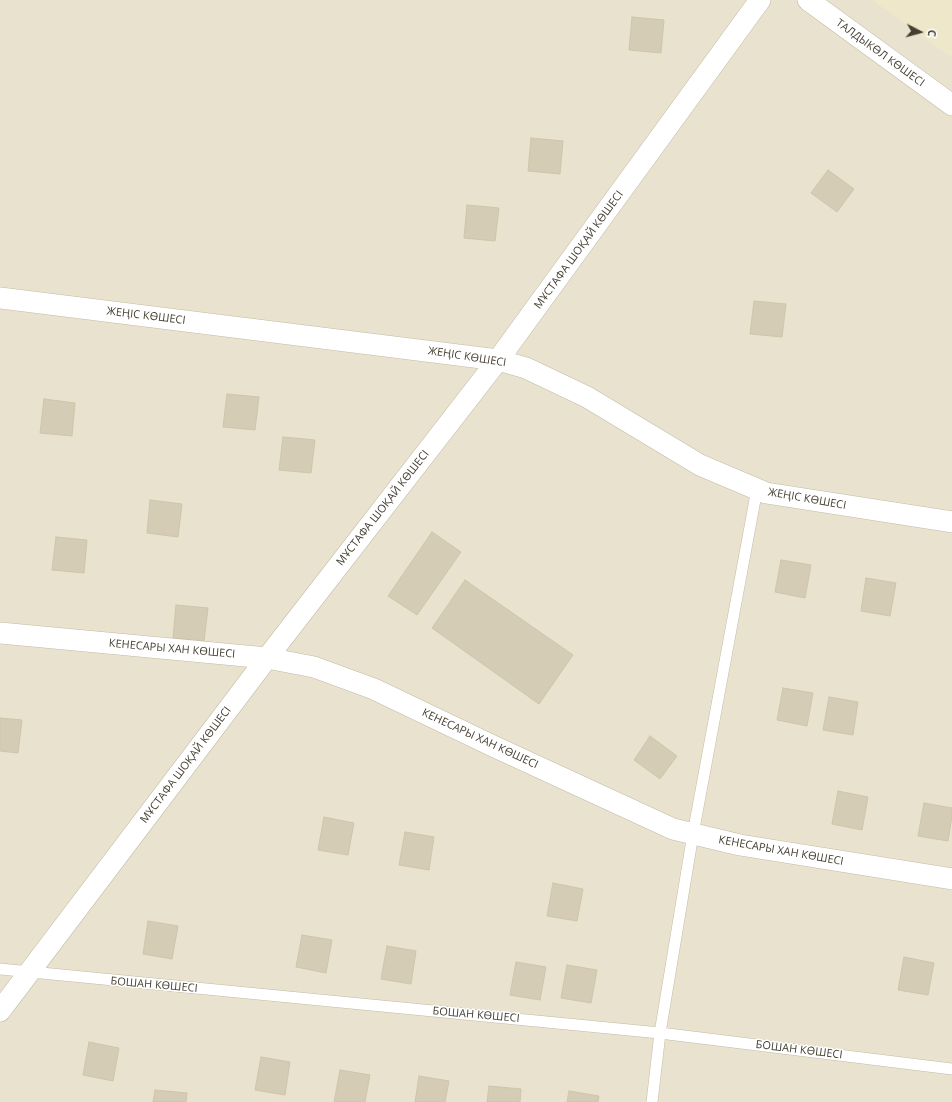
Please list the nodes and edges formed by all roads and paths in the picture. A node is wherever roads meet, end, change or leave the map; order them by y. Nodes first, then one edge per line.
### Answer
1 (760, 0) edge
2 (808, 0) edge
3 (952, 105) edge
4 (0, 298) edge
5 (498, 360) junction
6 (757, 489) junction
7 (952, 522) edge
8 (0, 633) edge
9 (267, 658) junction
10 (693, 834) junction
11 (952, 879) edge
12 (0, 969) edge
13 (30, 973) junction
14 (0, 1011) edge
15 (660, 1033) junction
16 (952, 1069) edge
17 (652, 1102) edge

1 - 5 street, МҰСТАФА ШОҚАЙ КӨШЕСІ
2 - 3 street, ТАЛДЫКӨЛ КӨШЕСІ
4 - 5 street, ЖЕҢІС КӨШЕСІ
5 - 6 street, ЖЕҢІС КӨШЕСІ
5 - 9 street, МҰСТАФА ШОҚАЙ КӨШЕСІ
6 - 7 street, ЖЕҢІС КӨШЕСІ
6 - 10 lane
8 - 9 street, КЕНЕСАРЫ ХАН КӨШЕСІ
9 - 10 street, КЕНЕСАРЫ ХАН КӨШЕСІ
9 - 13 street, МҰСТАФА ШОҚАЙ КӨШЕСІ
10 - 11 street, КЕНЕСАРЫ ХАН КӨШЕСІ
10 - 15 lane
12 - 13 lane, БОШАН КӨШЕСІ
13 - 14 street, МҰСТАФА ШОҚАЙ КӨШЕСІ
13 - 15 lane, БОШАН КӨШЕСІ
15 - 16 lane, БОШАН КӨШЕСІ
15 - 17 lane

